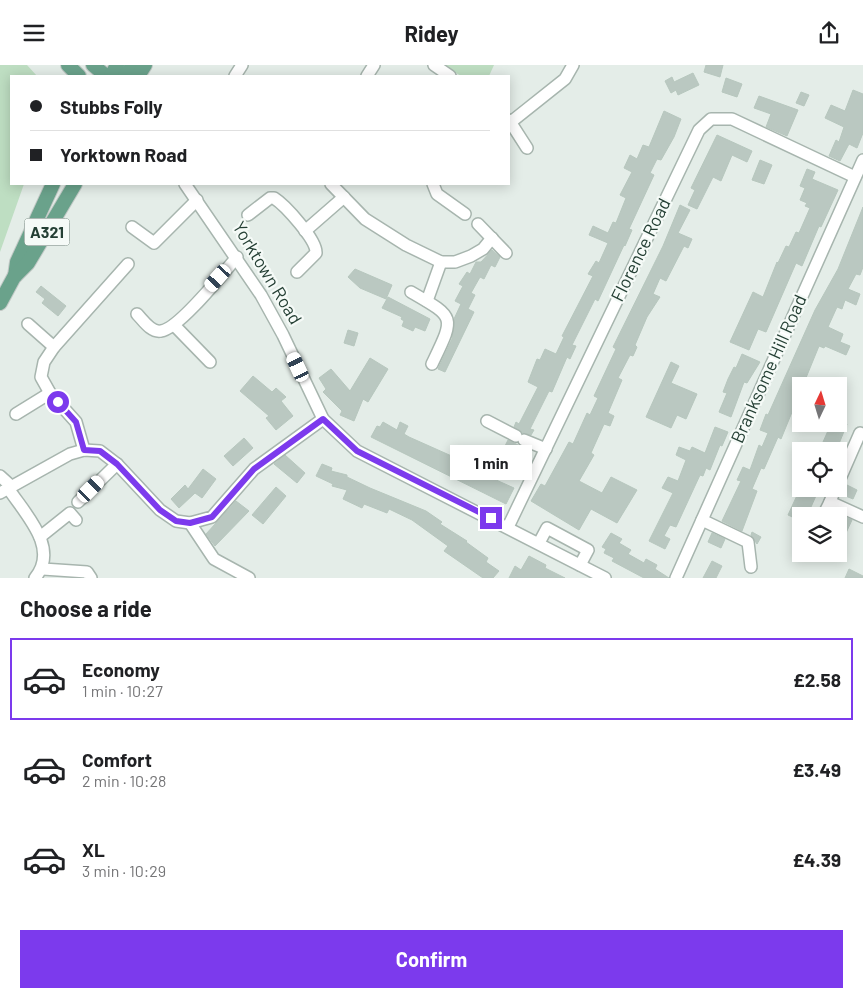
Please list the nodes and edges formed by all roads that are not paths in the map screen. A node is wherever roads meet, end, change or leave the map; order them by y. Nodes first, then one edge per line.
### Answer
1 (93, 65) edge
2 (434, 65) edge
3 (573, 65) edge
4 (105, 75) edge
5 (449, 75) edge
6 (510, 121) edge
7 (527, 148) dead end
8 (863, 160) edge
9 (855, 177) junction
10 (53, 185) edge
11 (74, 185) edge
12 (186, 185) edge
13 (332, 185) edge
14 (433, 185) edge
15 (344, 197) junction
16 (197, 200) junction
17 (465, 214) dead end
18 (248, 215) dead end
19 (478, 224) dead end
20 (132, 227) dead end
21 (305, 231) junction
22 (492, 238) junction
23 (506, 253) dead end
24 (237, 257) junction
25 (441, 262) junction
26 (128, 264) dead end
27 (297, 272) dead end
28 (14, 277) junction
29 (411, 292) dead end
30 (427, 301) junction
31 (0, 303) edge
32 (136, 314) dead end
33 (28, 324) dead end
34 (174, 325) junction
35 (54, 347) junction
36 (210, 363) dead end
37 (432, 364) dead end
38 (50, 393) junction
39 (16, 414) dead end
40 (323, 419) junction
41 (487, 421) dead end
42 (860, 433) dead end
43 (546, 449) junction
44 (84, 450) junction
45 (847, 463) edge
46 (117, 464) junction
47 (0, 476) edge
48 (6, 489) edge
49 (832, 497) edge
50 (78, 502) dead end
51 (830, 502) junction
52 (828, 507) edge
53 (863, 517) edge
54 (76, 520) dead end
55 (702, 520) junction
56 (190, 523) junction
57 (508, 527) junction
58 (40, 537) junction
59 (539, 543) junction
60 (580, 565) junction
61 (751, 567) dead end
62 (39, 573) edge
63 (91, 578) edge
64 (249, 578) edge
65 (604, 578) edge
66 (676, 578) edge

1 - 4 main road
2 - 5 street
3 - 6 street
6 - 7 street
8 - 9 street, Branksome Hill Road
9 - 43 street, Florence Road
9 - 55 street, Branksome Hill Road
10 - 28 main road, A321
11 - 28 main road, A321
12 - 16 street, Yorktown Road
13 - 15 street
14 - 17 street
15 - 21 street
15 - 25 street
16 - 20 street
16 - 24 street, Yorktown Road
18 - 21 street
19 - 22 street
21 - 27 street
22 - 23 street
22 - 25 street
24 - 34 street
24 - 40 street, Yorktown Road
25 - 30 street
26 - 35 street
28 - 31 main road, A321
29 - 30 street
30 - 37 street
32 - 34 street
33 - 35 street
34 - 36 street
35 - 38 street
38 - 39 street
38 - 44 street
40 - 56 street
40 - 57 street, Yorktown Road
41 - 43 street
42 - 45 street
43 - 57 street, Florence Road
44 - 46 street
44 - 48 street
46 - 50 street
46 - 56 street
47 - 48 street
48 - 58 street
49 - 51 street
51 - 52 street
51 - 53 street
54 - 58 street
55 - 61 street
55 - 66 street, Branksome Hill Road
56 - 64 street
57 - 59 street, Yorktown Road
58 - 62 street
59 - 60 street, Yorktown Road
59 - 60 street
60 - 65 street, Yorktown Road
62 - 63 street

